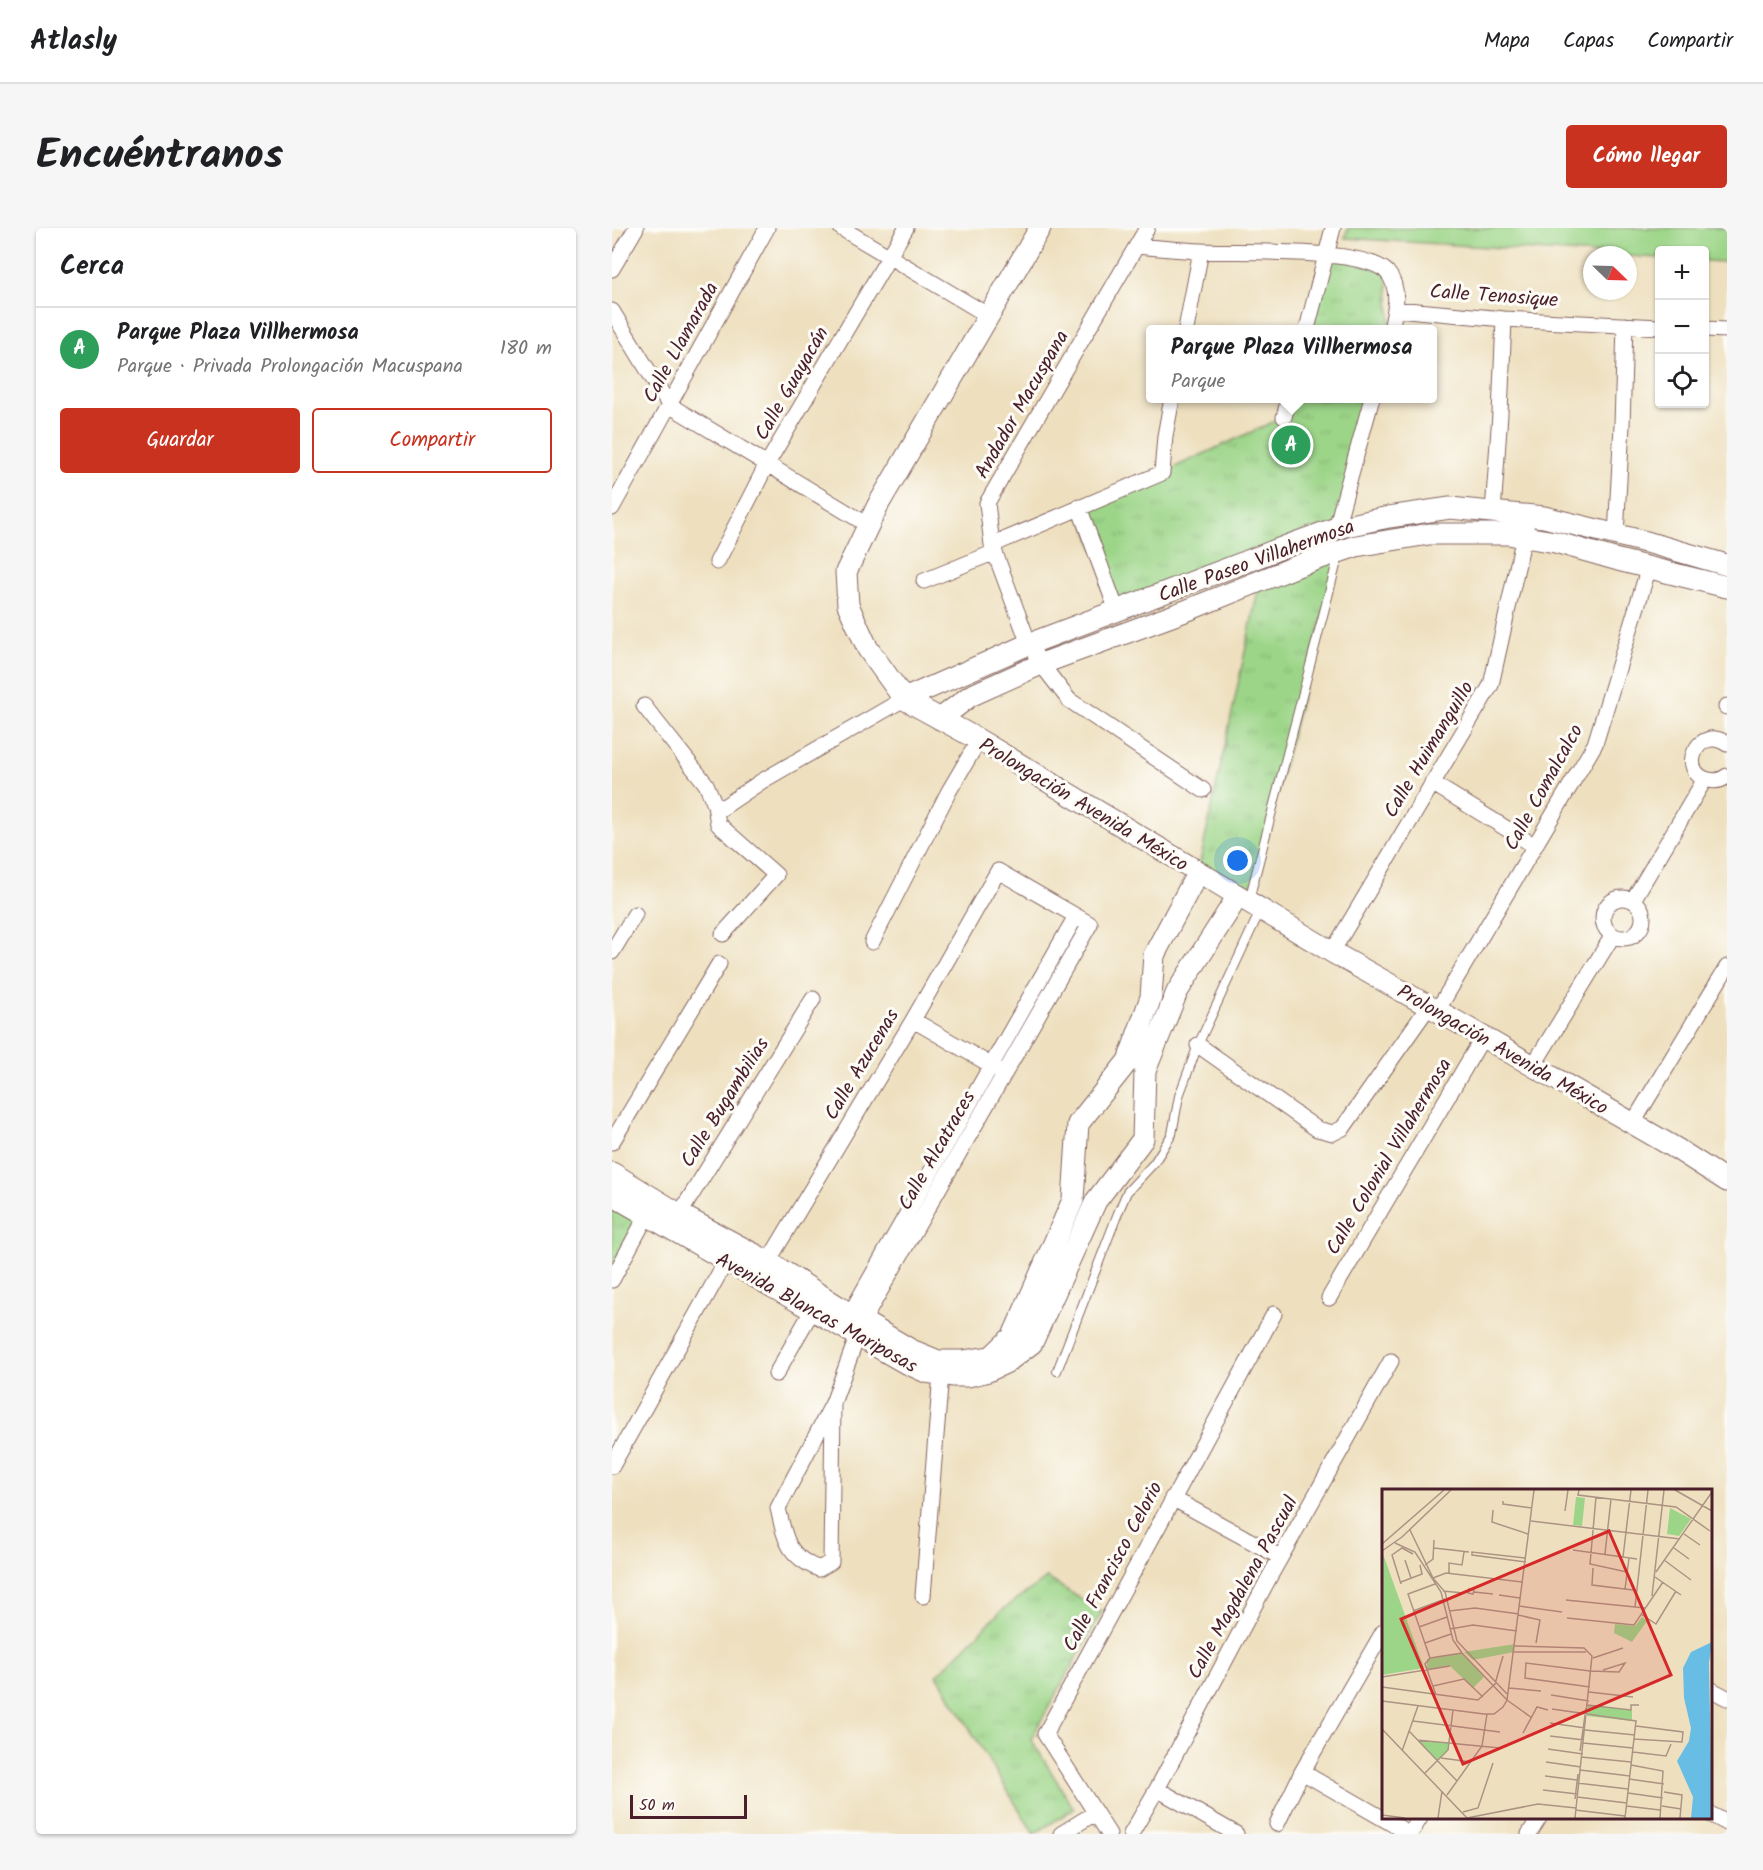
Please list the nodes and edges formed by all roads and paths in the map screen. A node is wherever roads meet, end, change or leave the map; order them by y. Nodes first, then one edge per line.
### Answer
1 (636, 228) edge
2 (767, 228) edge
3 (841, 228) edge
4 (906, 228) edge
5 (1040, 228) edge
6 (1147, 228) edge
7 (1333, 228) edge
8 (1137, 246) junction
9 (1201, 251) junction
10 (1326, 254) junction
11 (889, 256) junction
12 (612, 269) edge
13 (1396, 309) junction
14 (612, 311) edge
15 (989, 316) junction
16 (1504, 319) junction
17 (1187, 325) edge
18 (1308, 325) edge
19 (1391, 325) edge
20 (1625, 325) junction
21 (1655, 327) edge
22 (1709, 329) edge
23 (1727, 330) edge
24 (1171, 403) edge
25 (1288, 403) edge
26 (1371, 403) edge
27 (669, 405) junction
28 (1284, 417) dead end
29 (767, 464) junction
30 (1079, 507) junction
31 (612, 508) edge
32 (1493, 512) junction
33 (1528, 515) junction
34 (868, 525) junction
35 (1336, 528) junction
36 (1616, 535) junction
37 (1525, 537) junction
38 (1292, 544) junction
39 (994, 548) junction
40 (1340, 550) junction
41 (717, 562) dead end
42 (1300, 565) junction
43 (1727, 565) edge
44 (1649, 567) junction
45 (924, 581) dead end
46 (1727, 587) edge
47 (1117, 610) junction
48 (1029, 644) junction
49 (1041, 664) junction
50 (904, 699) junction
51 (644, 706) dead end
52 (940, 718) junction
53 (979, 741) junction
54 (1727, 744) edge
55 (1727, 776) edge
56 (1705, 779) junction
57 (1432, 783) junction
58 (1203, 790) dead end
59 (716, 812) junction
60 (1534, 846) junction
61 (1198, 872) junction
62 (1633, 900) junction
63 (1249, 902) junction
64 (635, 914) dead end
65 (1076, 916) junction
66 (723, 934) dead end
67 (1613, 935) junction
68 (872, 942) dead end
69 (612, 952) edge
70 (1332, 952) junction
71 (719, 964) dead end
72 (1727, 967) edge
73 (813, 999) dead end
74 (1433, 1009) junction
75 (913, 1020) junction
76 (1483, 1037) junction
77 (1198, 1045) junction
78 (1533, 1066) junction
79 (998, 1069) junction
80 (1633, 1123) junction
81 (612, 1142) edge
82 (612, 1173) edge
83 (1727, 1181) edge
84 (612, 1195) edge
85 (652, 1207) junction
86 (675, 1221) junction
87 (731, 1253) junction
88 (763, 1270) junction
89 (612, 1280) edge
90 (1329, 1298) dead end
91 (813, 1309) junction
92 (1274, 1314) dead end
93 (853, 1324) junction
94 (1391, 1361) dead end
95 (1057, 1371) dead end
96 (776, 1374) dead end
97 (941, 1374) junction
98 (833, 1403) junction
99 (612, 1466) edge
100 (1172, 1498) junction
101 (1280, 1557) junction
102 (923, 1596) dead end
103 (1382, 1634) edge
104 (1712, 1690) edge
105 (1727, 1698) edge
106 (1302, 1772) junction
107 (1157, 1789) junction
108 (1095, 1813) junction
109 (1712, 1815) edge
110 (1382, 1818) edge
111 (1384, 1819) edge
112 (1419, 1819) edge
113 (1538, 1819) edge
114 (1727, 1823) edge
115 (1276, 1824) dead end
116 (1061, 1834) edge
117 (1109, 1834) edge
118 (1131, 1834) edge
119 (1236, 1834) edge
120 (1410, 1834) edge
121 (1529, 1834) edge

1 - 12 street
2 - 27 street, Calle Llamarada
3 - 11 street
4 - 11 street, Calle Guayacán
5 - 15 street, Prolongación Avenida México
6 - 8 street, Andador Macuspana
7 - 10 street
8 - 9 street
8 - 39 street, Andador Macuspana
9 - 10 street
9 - 17 street
10 - 13 street
10 - 18 street
11 - 15 street
11 - 29 street, Calle Guayacán
13 - 16 street, Calle Tenosique
13 - 19 street
14 - 27 street
15 - 34 street, Prolongación Avenida México
16 - 20 street, Calle Tenosique
16 - 32 street
20 - 21 street, Calle Tenosique
20 - 36 street
22 - 23 street
24 - 30 street
25 - 28 street
26 - 35 street
27 - 29 street
27 - 31 street, Calle Llamarada
29 - 34 street
29 - 41 street, Calle Guayacán
30 - 39 street
30 - 47 street
32 - 33 street, Calle Paseo Villahermosa
32 - 35 street, Calle Paseo Villahermosa
33 - 36 street, Calle Paseo Villahermosa
33 - 37 street, Calle Huimanguillo
34 - 50 street, Prolongación Avenida México
35 - 38 street, Calle Paseo Villahermosa
36 - 43 street, Calle Paseo Villahermosa
37 - 40 street, Calle Paseo Villahermosa
37 - 44 street, Calle Paseo Villahermosa
37 - 57 street, Calle Huimanguillo
38 - 42 street
38 - 47 street, Calle Paseo Villahermosa
39 - 45 street
39 - 48 street, Andador Macuspana
40 - 42 street, Calle Paseo Villahermosa
40 - 63 lane
42 - 49 street, Calle Paseo Villahermosa
44 - 46 street, Calle Paseo Villahermosa
44 - 60 street, Calle Comalcalco
47 - 48 street, Calle Paseo Villahermosa
48 - 49 street, Andador Macuspana
48 - 50 street, Calle Paseo Villahermosa
49 - 52 street, Calle Paseo Villahermosa
49 - 58 street, Andador Macuspana
50 - 52 street, Prolongación Avenida México
50 - 59 street
51 - 59 street
52 - 53 street, Prolongación Avenida México
53 - 61 street, Prolongación Avenida México
53 - 68 street
54 - 56 street
55 - 56 street
56 - 62 street
57 - 60 street
57 - 70 street, Calle Huimanguillo
59 - 66 street
60 - 74 street, Calle Comalcalco
61 - 63 street, Prolongación Avenida México
61 - 93 street, Avenida Blancas Mariposas
62 - 67 street
62 - 67 street
63 - 70 street, Prolongación Avenida México
63 - 77 lane
63 - 97 street, Avenida Blancas Mariposas
64 - 69 street
65 - 75 street, Calle Azucenas
65 - 79 street, Calle Alcatraces
65 - 79 street, Calle Alcatraces
67 - 78 street
70 - 74 street, Prolongación Avenida México
71 - 81 street
72 - 80 street
73 - 86 street, Calle Bugambilias
74 - 76 street, Prolongación Avenida México
74 - 77 street, Calle Comalcalco
75 - 79 street
75 - 88 street, Calle Azucenas
76 - 78 street, Prolongación Avenida México
76 - 90 street, Calle Colonial Villahermosa
77 - 95 lane
78 - 80 street, Prolongación Avenida México
79 - 93 street, Calle Alcatraces
80 - 83 street, Prolongación Avenida México
82 - 85 street, Avenida Blancas Mariposas
84 - 85 street, Avenida Blancas Mariposas
85 - 86 street, Avenida Blancas Mariposas
85 - 89 street
86 - 87 street, Avenida Blancas Mariposas
87 - 88 street, Avenida Blancas Mariposas
87 - 99 street
88 - 91 street, Avenida Blancas Mariposas
88 - 93 street, Avenida Blancas Mariposas
91 - 93 street, Avenida Blancas Mariposas
91 - 96 street
92 - 100 street, Calle Francisco Celorio
93 - 97 street, Avenida Blancas Mariposas
93 - 98 street, Calle Alcatraces
94 - 101 street, Calle Magdalena Pascual
97 - 102 street
98 - 98 street, Calle Alcatraces
100 - 101 street
100 - 108 street, Calle Francisco Celorio
101 - 107 street, Calle Magdalena Pascual
103 - 106 street
104 - 105 street
106 - 110 street
106 - 115 street
107 - 118 street, Calle Magdalena Pascual
107 - 119 street
108 - 116 street
108 - 117 street, Calle Francisco Celorio
109 - 114 street
111 - 120 street
112 - 120 street
113 - 121 street

